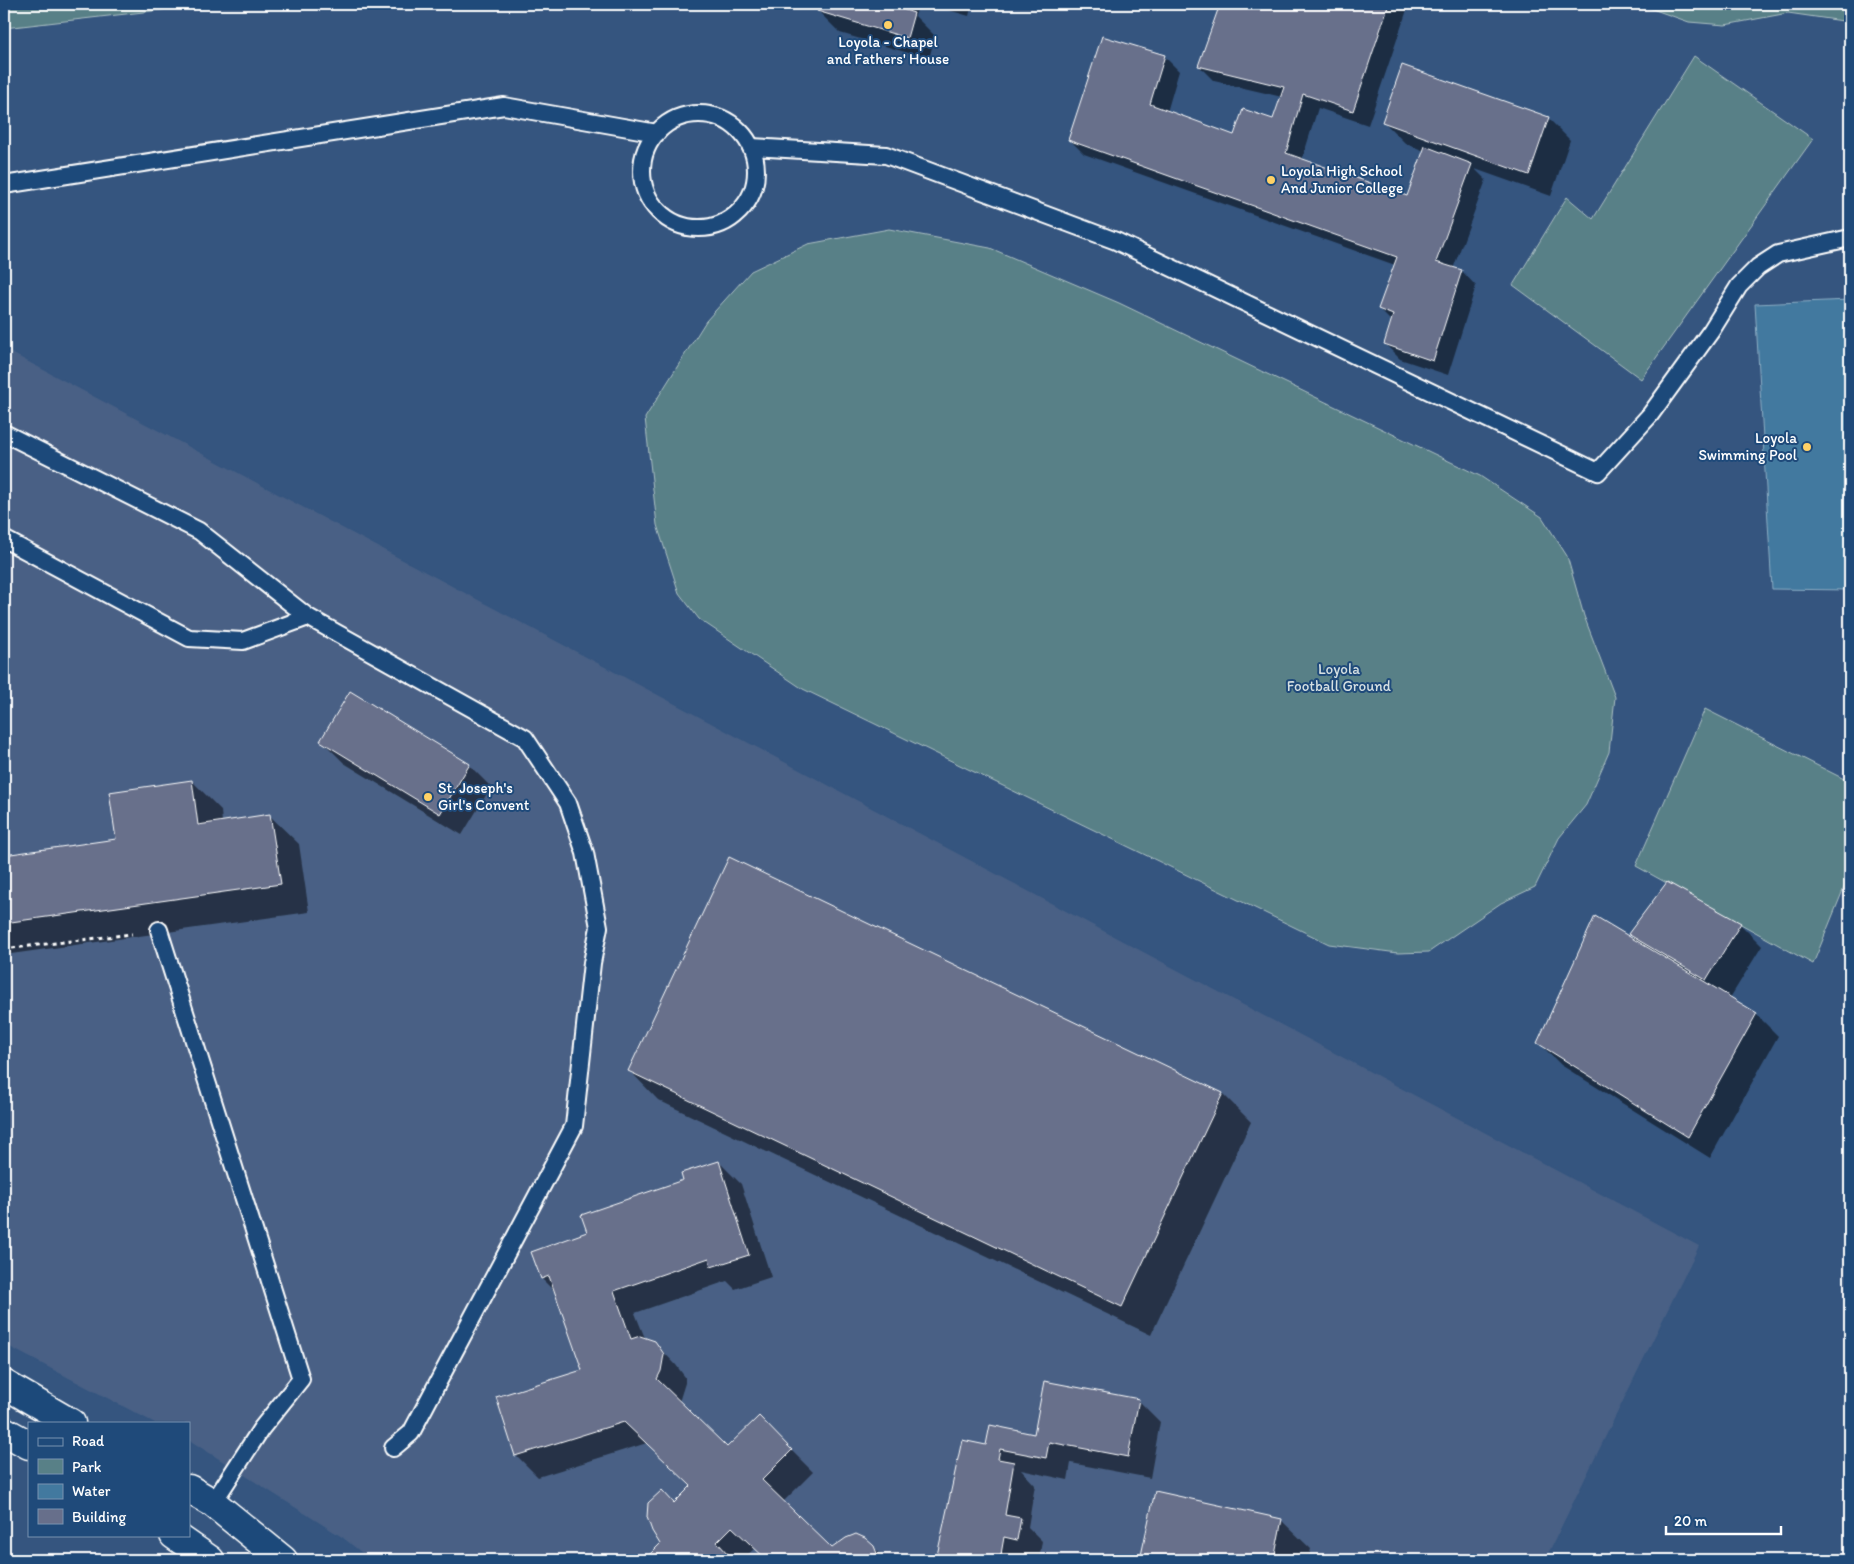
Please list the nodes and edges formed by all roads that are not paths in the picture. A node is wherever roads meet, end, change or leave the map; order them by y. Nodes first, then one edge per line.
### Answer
1 (657, 132) junction
2 (751, 147) junction
3 (4, 185) edge
4 (1850, 238) edge
5 (4, 434) edge
6 (4, 539) edge
7 (308, 617) junction
8 (159, 930) road end
9 (4, 1384) edge
10 (70, 1422) edge
11 (4, 1431) edge
12 (28, 1444) edge
13 (393, 1448) dead end
14 (190, 1491) edge
15 (213, 1504) junction
16 (175, 1536) edge
17 (210, 1560) edge
18 (283, 1560) edge

1 - 2 lane
1 - 2 lane
1 - 3 lane
2 - 4 lane
5 - 7 lane
6 - 7 lane
7 - 13 lane
8 - 15 lane
9 - 10 main road
11 - 12 main road
14 - 15 main road
15 - 18 main road
16 - 17 main road

